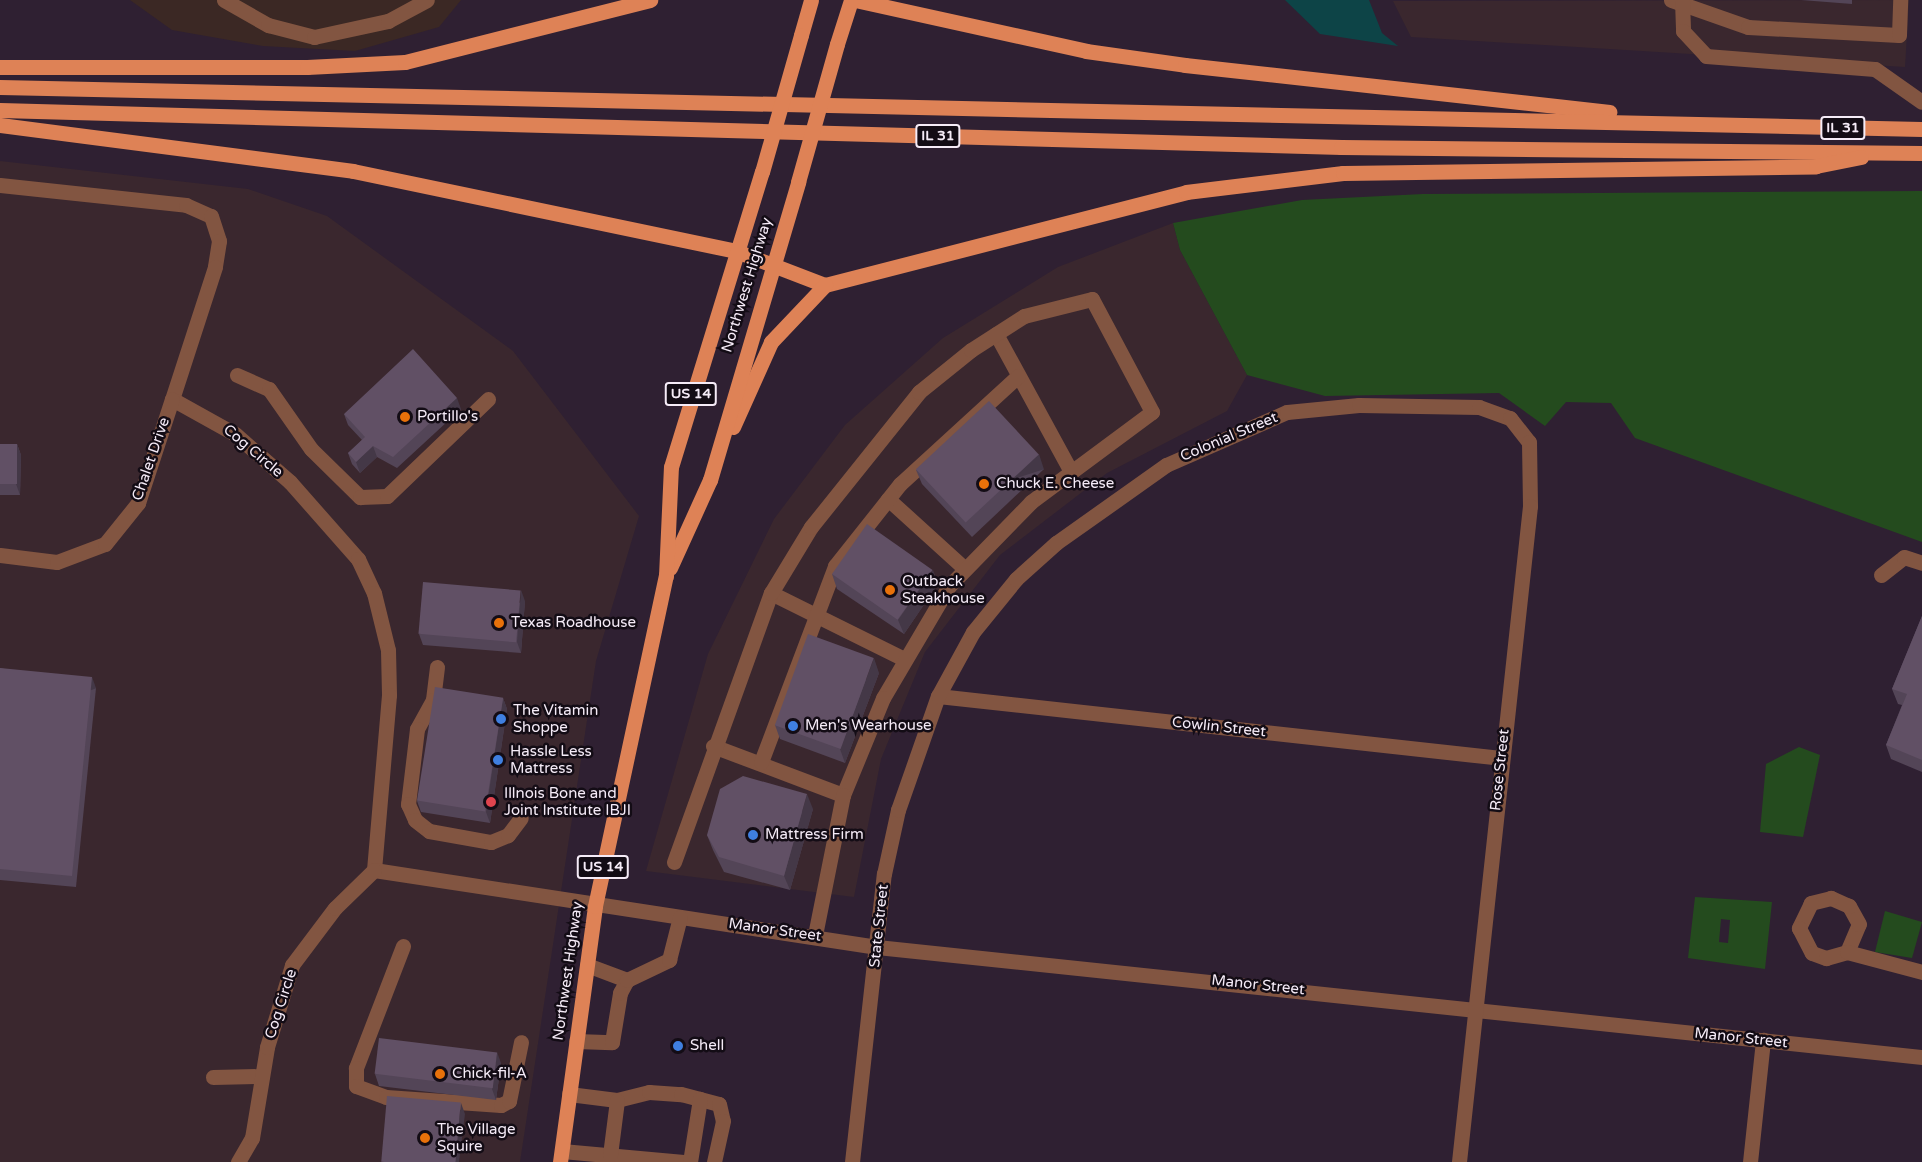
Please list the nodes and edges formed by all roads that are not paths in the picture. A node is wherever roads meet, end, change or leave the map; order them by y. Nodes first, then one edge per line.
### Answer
1 (225, 0) edge
2 (427, 0) edge
3 (650, 0) edge
4 (811, 0) edge
5 (853, 0) edge
6 (1671, 0) edge
7 (1682, 0) edge
8 (1900, 0) edge
9 (0, 67) edge
10 (0, 87) edge
11 (1922, 102) edge
12 (0, 110) edge
13 (0, 125) edge
14 (1765, 127) junction
15 (1922, 129) edge
16 (1876, 152) junction
17 (1922, 153) edge
18 (0, 185) edge
19 (736, 251) junction
20 (771, 262) junction
21 (825, 285) junction
22 (996, 334) junction
23 (237, 375) dead end
24 (1018, 376) junction
25 (172, 399) junction
26 (488, 399) dead end
27 (1479, 407) joint
28 (1070, 470) junction
29 (710, 480) junction
30 (888, 499) junction
31 (0, 555) edge
32 (1922, 563) edge
33 (964, 568) junction
34 (1881, 575) dead end
35 (666, 576) junction
36 (771, 593) junction
37 (814, 614) junction
38 (904, 659) junction
39 (437, 667) dead end
40 (938, 696) junction
41 (713, 746) junction
42 (1501, 758) junction
43 (761, 762) junction
44 (843, 795) junction
45 (521, 818) dead end
46 (674, 862) dead end
47 (374, 870) junction
48 (595, 906) junction
49 (680, 917) junction
50 (815, 934) junction
51 (403, 946) dead end
52 (877, 947) junction
53 (1847, 952) junction
54 (587, 965) junction
55 (1922, 972) edge
56 (627, 980) junction
57 (1475, 1007) junction
58 (1763, 1040) junction
59 (576, 1041) junction
60 (521, 1042) dead end
61 (1922, 1057) edge
62 (262, 1076) junction
63 (213, 1077) dead end
64 (569, 1094) junction
65 (700, 1099) junction
66 (617, 1100) junction
67 (610, 1155) junction
68 (561, 1157) edge
69 (238, 1162) edge
70 (684, 1162) edge
71 (690, 1162) edge
72 (714, 1162) edge
73 (852, 1162) edge
74 (1459, 1162) edge
75 (1750, 1162) edge

1 - 2 street
3 - 9 main road
4 - 19 main road, Northwest Highway / US 14, bridge
5 - 14 main road
5 - 20 main road, Northwest Highway / US 14, bridge
6 - 7 street
7 - 8 street
7 - 11 street
10 - 14 main road, IL 31
12 - 16 main road, IL 31
13 - 19 main road
14 - 15 main road, IL 31
16 - 17 main road, IL 31
16 - 21 main road
18 - 25 street
19 - 20 main road
19 - 35 main road, Northwest Highway / US 14
20 - 21 main road
20 - 29 main road, Northwest Highway / US 14
21 - 29 main road
22 - 24 street
22 - 28 street
22 - 36 street
23 - 26 street
24 - 28 street
24 - 30 street
25 - 31 street, Chalet Drive
25 - 47 street, Cog Circle
27 - 40 street, Colonial Street
27 - 42 street, Rose Street
28 - 33 street
29 - 35 main road, Northwest Highway / US 14
30 - 33 street
30 - 37 street
32 - 34 street
33 - 38 street
35 - 48 main road, Northwest Highway / US 14
36 - 37 street
36 - 41 street
37 - 38 street
37 - 43 street
38 - 44 street
39 - 45 street
40 - 42 street, Cowlin Street
40 - 52 street, State Street
41 - 43 street
41 - 46 street
42 - 57 street, Rose Street
43 - 44 street
44 - 50 street
47 - 48 street
47 - 62 street, Cog Circle
48 - 49 street, Manor Street
48 - 54 main road, Northwest Highway / US 14
49 - 50 street, Manor Street
49 - 56 street
50 - 52 street, Manor Street
51 - 60 street
52 - 57 street, Manor Street
52 - 73 street, State Street
53 - 53 street
53 - 55 street
54 - 56 street
54 - 59 main road, Northwest Highway / US 14
56 - 59 street
57 - 58 street, Manor Street
57 - 74 street, Rose Street
58 - 61 street, Manor Street
58 - 75 street
59 - 64 main road, Northwest Highway / US 14
62 - 63 street
62 - 69 street, Cog Circle
64 - 66 street
64 - 68 main road, Northwest Highway / US 14
65 - 66 street
65 - 71 street
65 - 72 street
66 - 67 street
67 - 68 street
67 - 70 street

